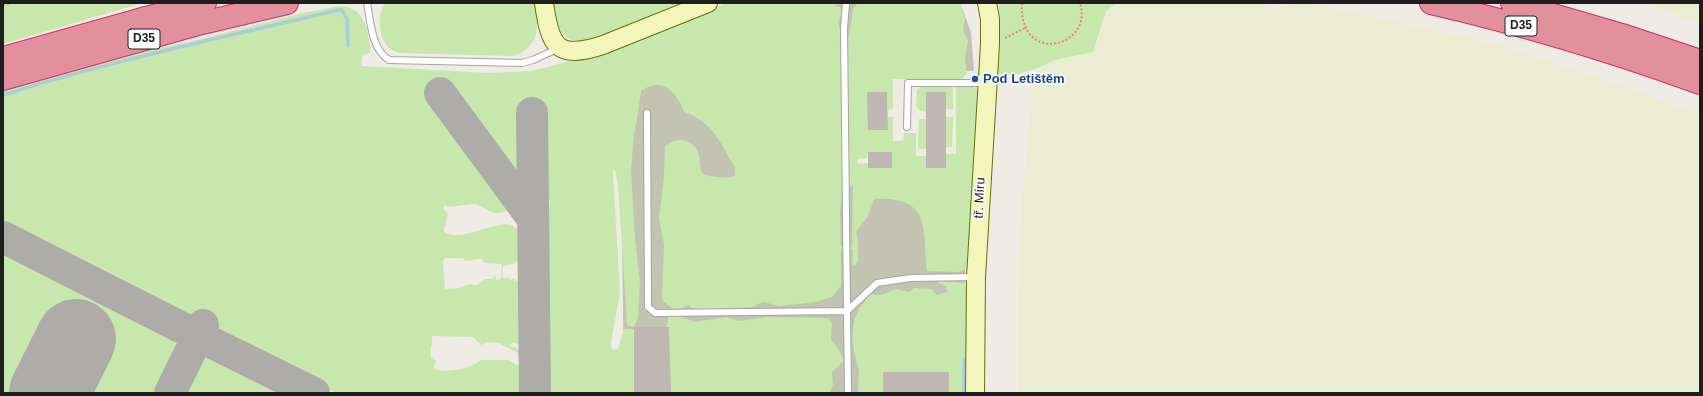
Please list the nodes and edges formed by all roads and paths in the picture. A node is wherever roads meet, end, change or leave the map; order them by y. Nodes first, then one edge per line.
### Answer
1 (11, 3) edge
2 (205, 3) edge
3 (287, 3) edge
4 (367, 3) edge
5 (708, 3) edge
6 (846, 3) edge
7 (987, 3) edge
8 (1080, 3) edge
9 (1432, 3) edge
10 (1512, 3) edge
11 (1022, 4) edge
12 (3, 5) edge
13 (545, 10) edge
14 (1025, 28) junction
15 (990, 44) junction
16 (560, 47) junction
17 (3, 58) edge
18 (1700, 62) edge
19 (3, 79) edge
20 (988, 82) junction
21 (1700, 83) edge
22 (647, 113) dead end
23 (907, 127) dead end
24 (976, 277) junction
25 (847, 311) junction
26 (848, 393) edge
27 (975, 393) edge

1 - 12 path
2 - 17 highway, D35
3 - 19 highway, D35
4 - 16 lane
5 - 16 main road
6 - 25 lane
7 - 15 main road, tř. Míru
8 - 14 path
9 - 21 highway, D35
10 - 18 highway, D35
11 - 14 path
13 - 16 main road
14 - 15 path
15 - 20 main road, tř. Míru
20 - 23 lane
20 - 24 main road, tř. Míru
22 - 25 lane
24 - 25 lane
24 - 27 main road, tř. Míru
25 - 26 lane

